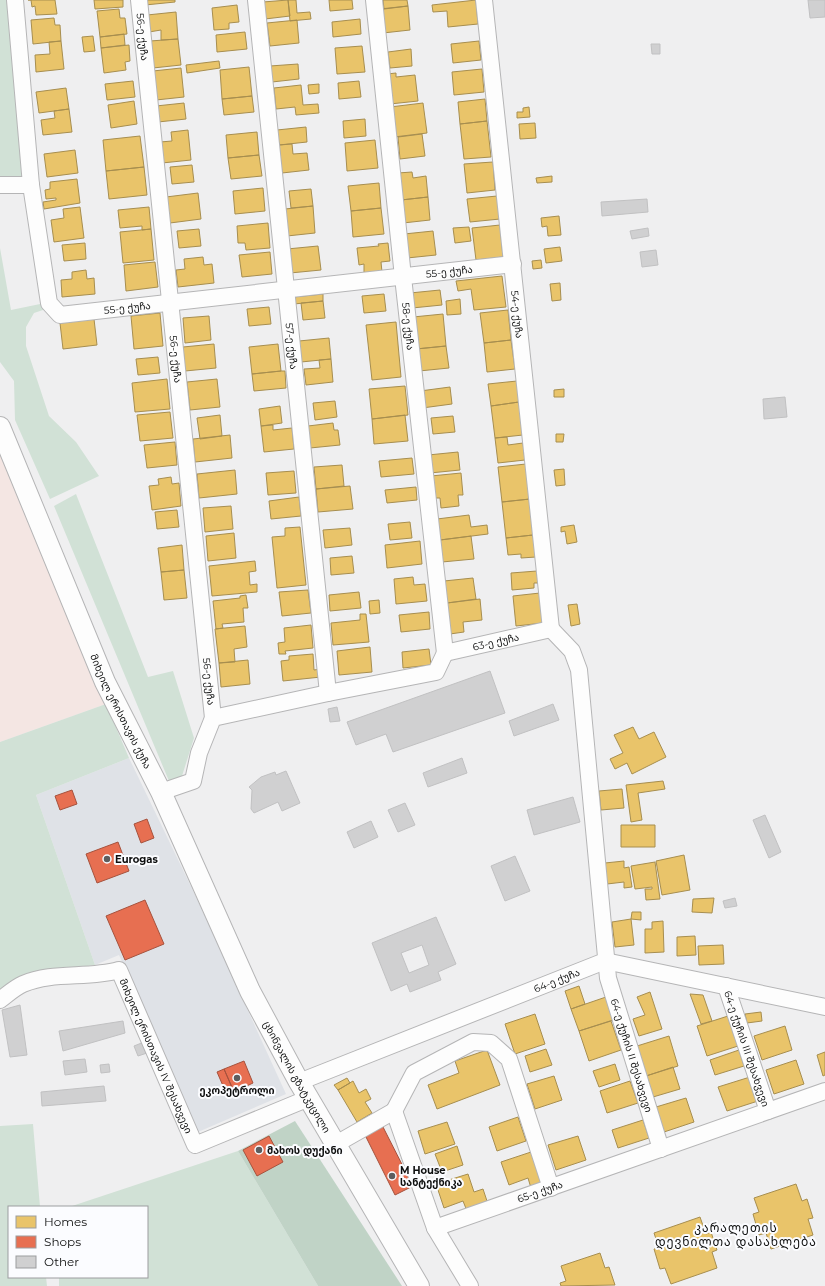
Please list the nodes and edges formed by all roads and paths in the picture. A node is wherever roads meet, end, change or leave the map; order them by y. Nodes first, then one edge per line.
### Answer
1 (15, 0) edge
2 (138, 0) edge
3 (256, 0) edge
4 (374, 0) edge
5 (484, 0) edge
6 (0, 185) edge
7 (31, 185) junction
8 (513, 264) junction
9 (403, 276) junction
10 (286, 290) junction
11 (170, 303) junction
12 (0, 428) edge
13 (551, 628) junction
14 (445, 653) junction
15 (328, 693) junction
16 (213, 718) junction
17 (161, 792) junction
18 (605, 961) junction
19 (726, 986) junction
20 (250, 991) joint
21 (0, 1000) edge
22 (825, 1007) edge
23 (466, 1016) junction
24 (473, 1042) junction
25 (304, 1090) junction
26 (825, 1091) edge
27 (394, 1111) junction
28 (768, 1111) junction
29 (336, 1144) junction
30 (662, 1149) junction
31 (551, 1188) junction
32 (435, 1228) junction
33 (419, 1286) edge
34 (470, 1286) edge

1 - 7 street, 55-ე ქუჩა
2 - 11 street, 56-ე ქუჩა
3 - 10 street, 57-ე ქუჩა
4 - 9 street, 58-ე ქუჩა
5 - 8 street, 54-ე ქუჩა
6 - 7 street
7 - 11 street, 55-ე ქუჩა
8 - 9 street, 55-ე ქუჩა
8 - 13 street, 54-ე ქუჩა
9 - 10 street, 55-ე ქუჩა
9 - 14 street, 58-ე ქუჩა
10 - 11 street, 55-ე ქუჩა
10 - 15 street, 57-ე ქუჩა
11 - 16 street, 56-ე ქუჩა
12 - 17 main road, მიხეილ ერისთავის ქუჩა
13 - 14 street, 63-ე ქუჩა
13 - 18 street
14 - 15 street
15 - 16 street
16 - 17 street
17 - 20 main road, მიხეილ ერისთავის ქუჩა
18 - 19 street
18 - 23 street, 64-ე ქუჩა
18 - 30 street, 64-ე ქუჩის II შესახვევი
19 - 22 street
19 - 28 street, 64-ე ქუჩის III შესახვევი
20 - 25 main road, ცხინვალის გზატკეცილი
21 - 25 street, მიხეილ ერისთავის IV შესახვევი
23 - 24 street
23 - 25 street, 64-ე ქუჩა
24 - 27 street
24 - 31 street
25 - 29 main road, ცხინვალის გზატკეცილი
26 - 28 street, 65-ე ქუჩა
27 - 29 street
27 - 32 street
28 - 30 street, 65-ე ქუჩა
29 - 33 main road, ცხინვალის გზატკეცილი
30 - 31 street, 65-ე ქუჩა
31 - 32 street, 65-ე ქუჩა
32 - 34 street

